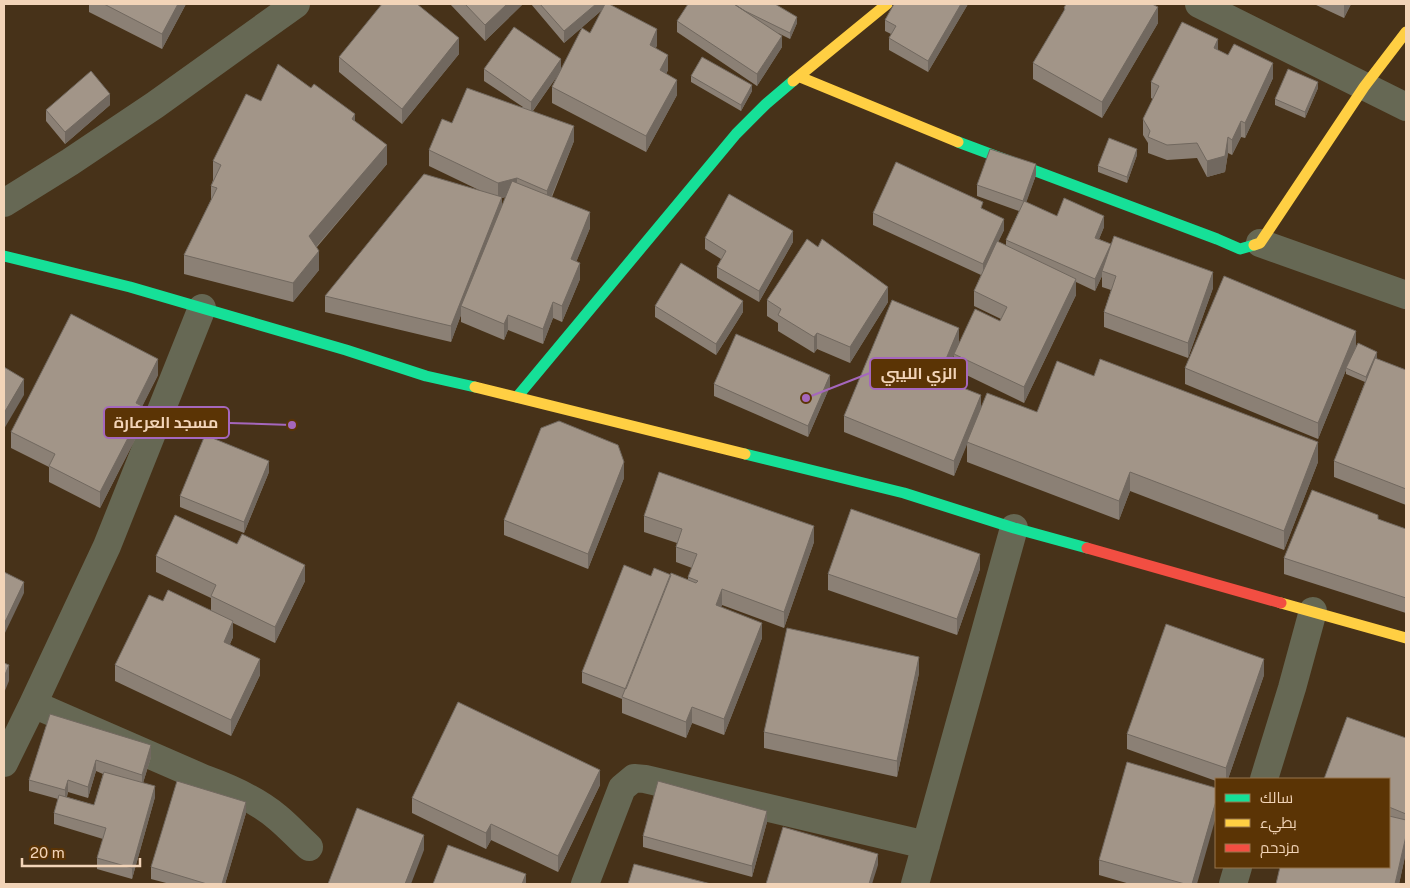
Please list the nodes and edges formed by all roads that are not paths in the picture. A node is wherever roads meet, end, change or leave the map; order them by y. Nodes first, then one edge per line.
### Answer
1 (296, 4) edge
2 (886, 4) edge
3 (1199, 4) edge
4 (1406, 32) edge
5 (800, 77) junction
6 (1364, 87) junction
7 (1406, 106) edge
8 (4, 203) edge
9 (1260, 243) junction
10 (4, 256) edge
11 (1406, 295) edge
12 (202, 308) junction
13 (517, 397) junction
14 (1014, 528) junction
15 (1313, 611) junction
16 (1406, 638) edge
17 (33, 704) junction
18 (4, 763) edge
19 (1264, 778) edge
20 (926, 845) junction
21 (309, 846) dead end
22 (1238, 868) edge
23 (585, 884) edge
24 (915, 884) edge
25 (1233, 884) edge

1 - 8 street
2 - 5 main road
3 - 6 street
4 - 6 main road
5 - 9 main road
5 - 13 main road
6 - 7 street
6 - 9 main road
9 - 11 street
10 - 12 main road
12 - 13 main road
12 - 17 street
13 - 14 main road
14 - 15 main road
14 - 20 street
15 - 16 main road
15 - 19 street
17 - 18 street
17 - 21 street
20 - 23 street
20 - 24 street
22 - 25 street

